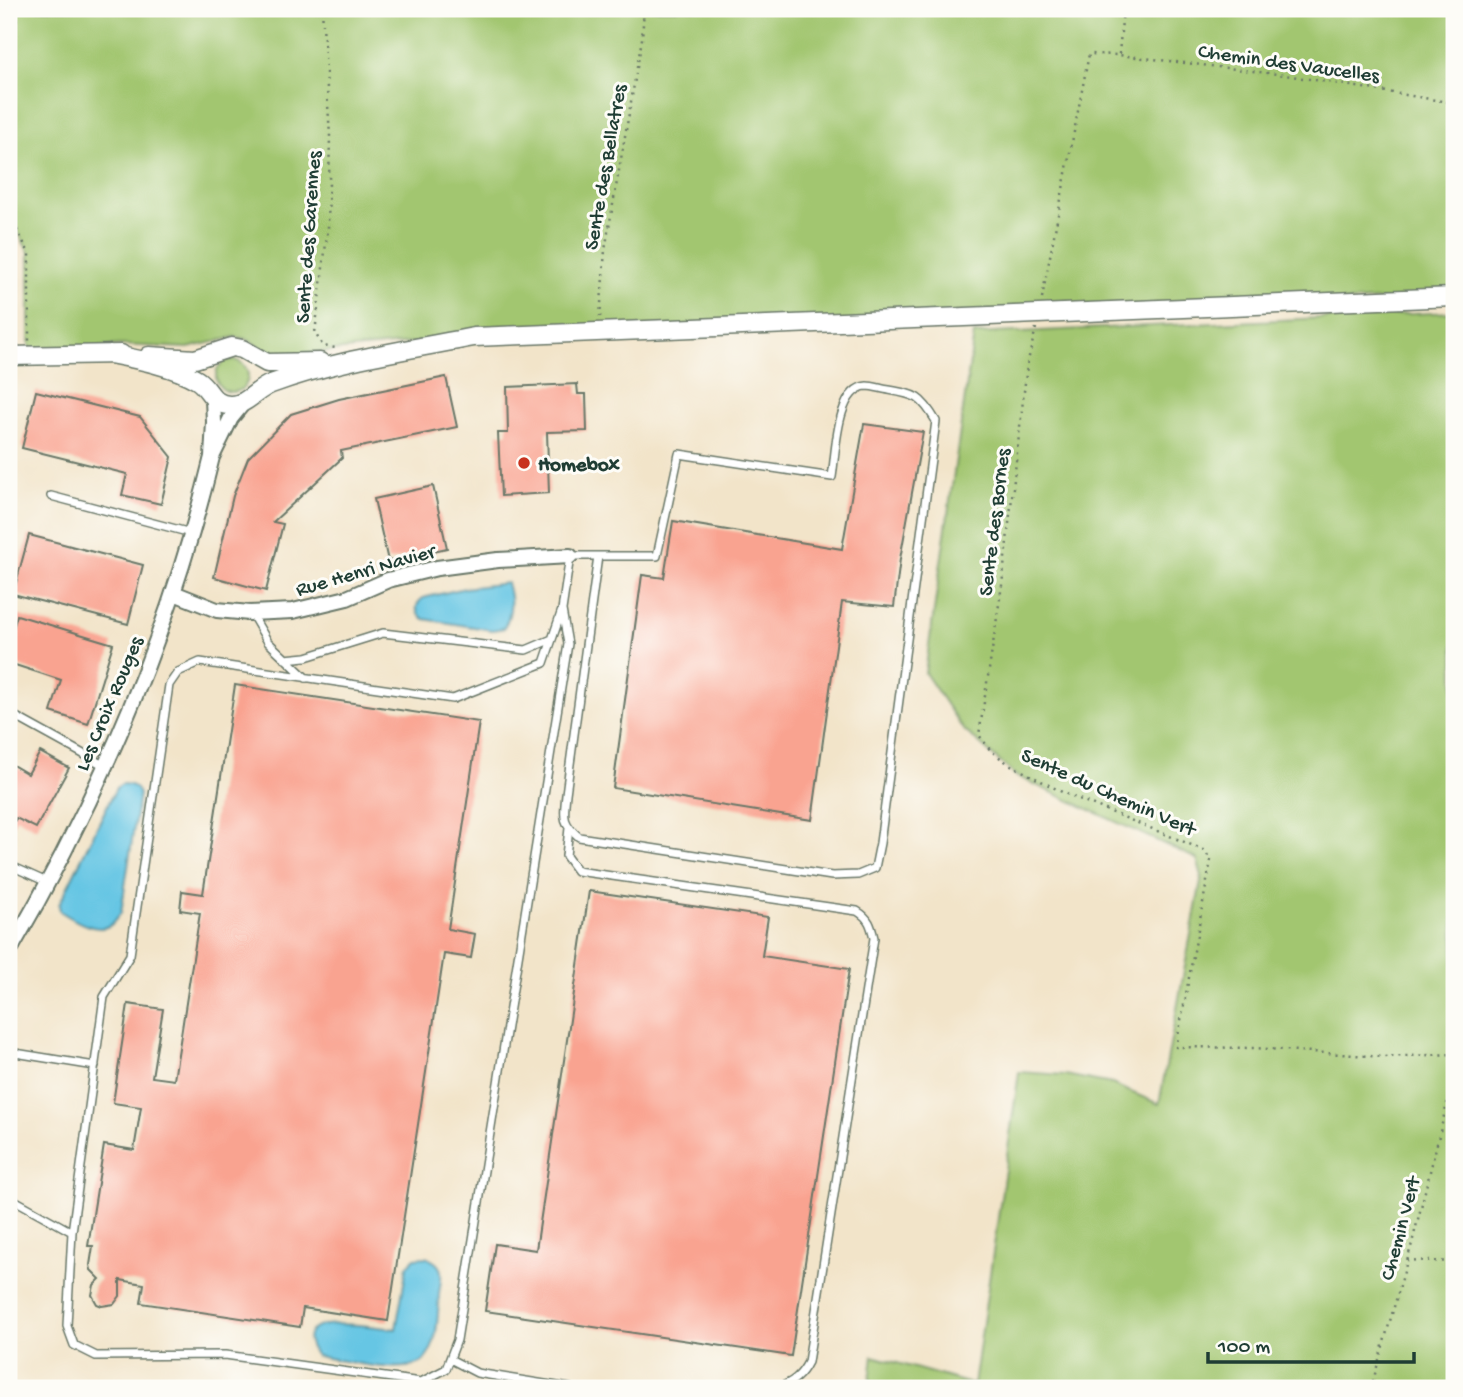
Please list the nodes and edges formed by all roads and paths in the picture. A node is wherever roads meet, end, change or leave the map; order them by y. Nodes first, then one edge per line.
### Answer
1 (18, 9) edge
2 (322, 9) edge
3 (644, 9) edge
4 (1123, 9) edge
5 (1119, 55) junction
6 (9, 84) edge
7 (1454, 103) edge
8 (9, 196) edge
9 (1454, 297) edge
10 (1039, 314) junction
11 (600, 331) junction
12 (214, 352) junction
13 (110, 354) junction
14 (29, 355) junction
15 (9, 356) edge
16 (253, 357) junction
17 (354, 360) junction
18 (208, 393) junction
19 (250, 398) junction
20 (212, 457) junction
21 (51, 496) dead end
22 (191, 533) junction
23 (570, 556) junction
24 (598, 556) junction
25 (174, 593) junction
26 (562, 610) junction
27 (250, 613) junction
28 (552, 639) junction
29 (285, 659) junction
30 (306, 678) junction
31 (9, 713) edge
32 (979, 735) joint
33 (105, 765) junction
34 (569, 828) junction
35 (9, 865) edge
36 (49, 883) junction
37 (9, 952) edge
38 (9, 1052) edge
39 (1454, 1054) edge
40 (95, 1066) junction
41 (1454, 1076) edge
42 (9, 1197) edge
43 (72, 1232) junction
44 (1407, 1261) junction
45 (1454, 1262) edge
46 (450, 1359) junction
47 (570, 1388) edge
48 (778, 1388) edge
49 (1371, 1388) edge

1 - 6 path
2 - 17 path, Sente des Garennes
3 - 11 path, Sente des Bellatres
4 - 5 path
5 - 7 path, Chemin des Vaucelles
5 - 10 path, Chemin des Vaucelles
8 - 14 path
9 - 10 street
10 - 11 street
10 - 32 path, Sente des Bornes
11 - 17 street
12 - 13 street
12 - 16 street
12 - 18 street
13 - 14 street
13 - 18 street
14 - 15 street
16 - 17 street
16 - 19 street
17 - 19 street
18 - 19 street
18 - 20 street, Les Croix Rouges
19 - 20 street, Les Croix Rouges
20 - 22 street, Les Croix Rouges
21 - 22 lane
22 - 25 street, Les Croix Rouges
23 - 24 lane
23 - 26 lane
23 - 27 street, Rue Henri Navier
24 - 34 lane
24 - 34 lane
25 - 27 street, Rue Henri Navier
25 - 33 street, Les Croix Rouges
26 - 28 lane
26 - 46 lane
27 - 29 lane
28 - 29 lane
28 - 30 lane
29 - 30 lane
30 - 40 lane
31 - 33 lane
32 - 39 path, Sente du Chemin Vert
33 - 36 street, Les Croix Rouges
34 - 48 lane
35 - 36 lane
36 - 37 street, Les Croix Rouges
38 - 40 lane
40 - 43 lane
41 - 44 path, Chemin Vert
42 - 43 lane
43 - 46 lane
44 - 45 path
44 - 49 path, Chemin Vert
46 - 47 lane

